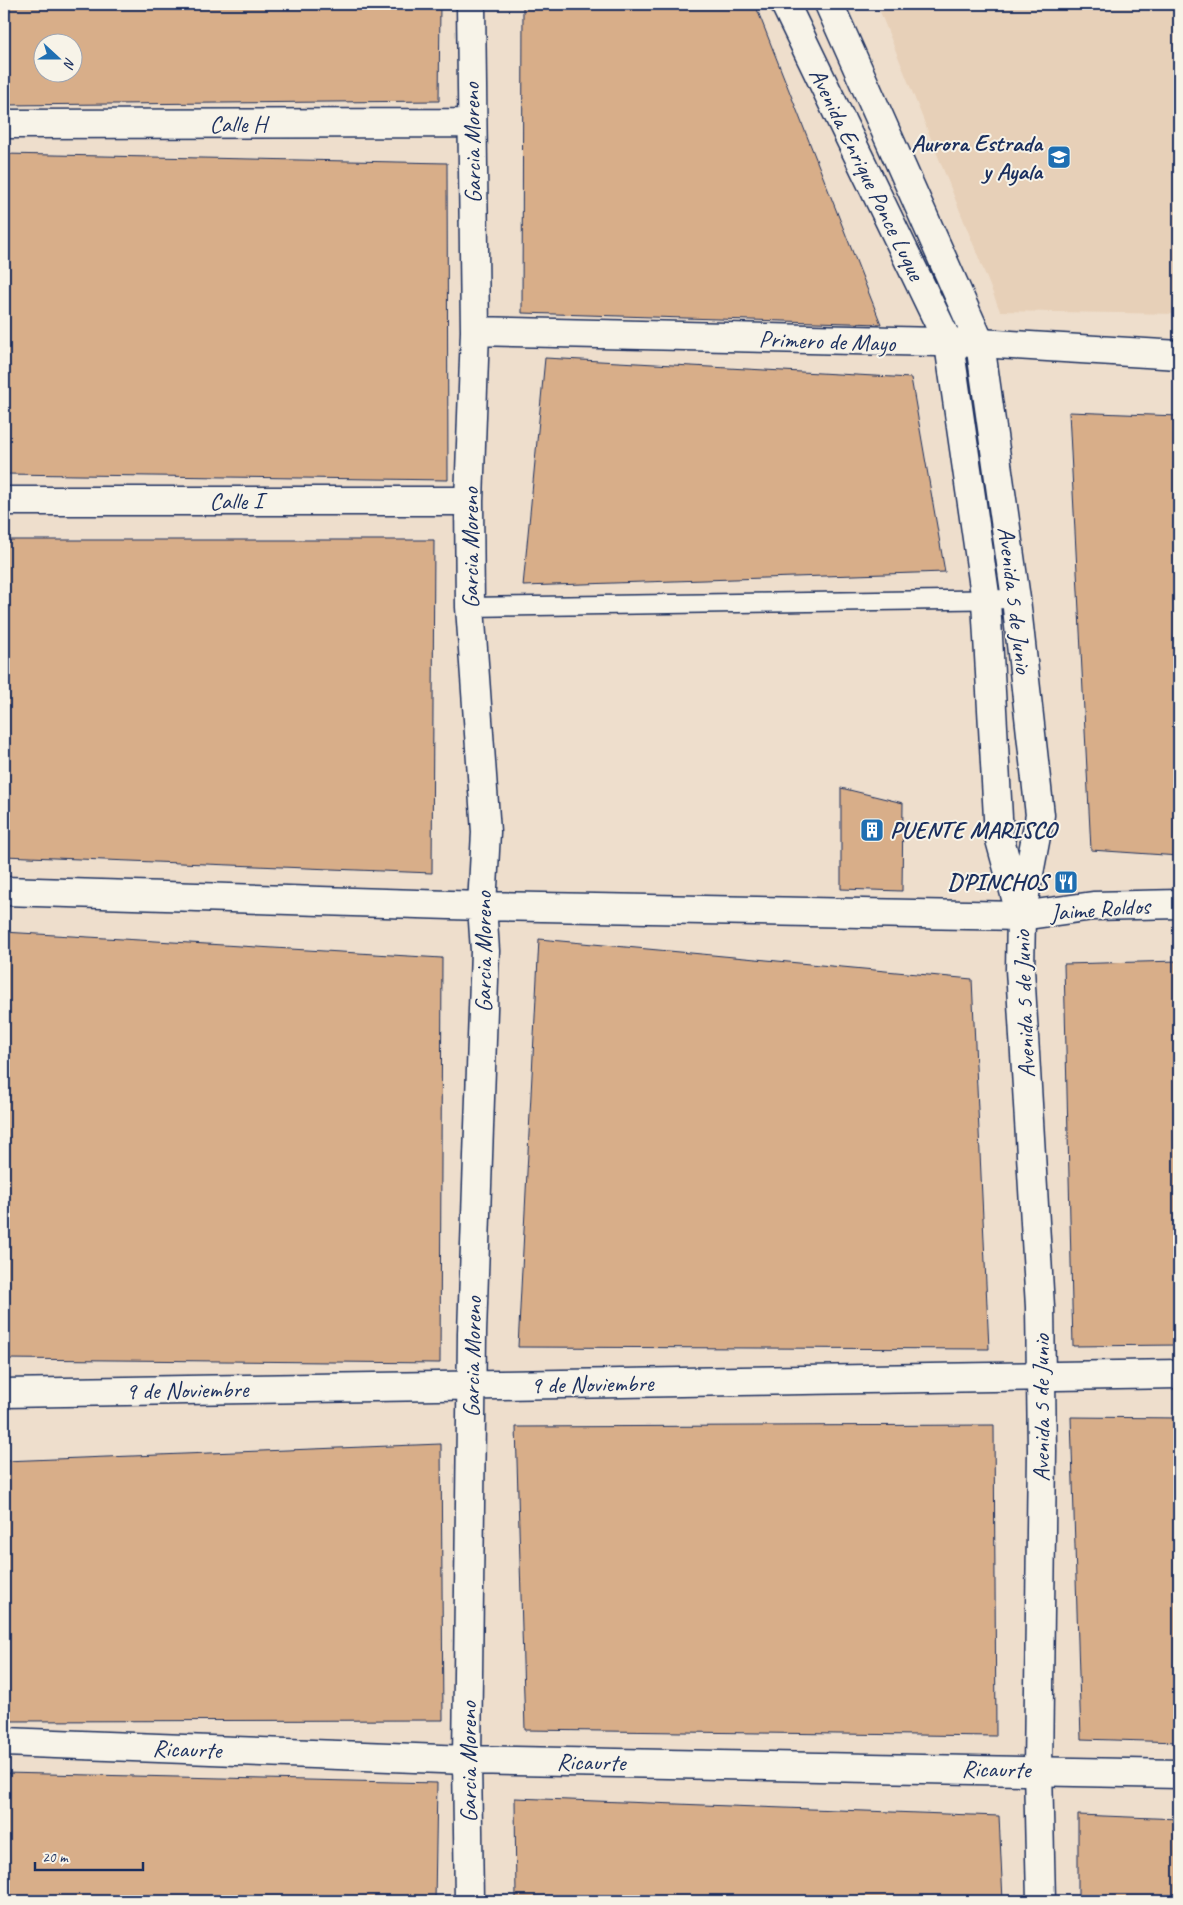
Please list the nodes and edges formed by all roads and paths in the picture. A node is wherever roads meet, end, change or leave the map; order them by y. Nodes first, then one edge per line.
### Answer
1 (471, 4) edge
2 (785, 4) edge
3 (830, 4) edge
4 (472, 123) junction
5 (4, 124) edge
6 (475, 331) junction
7 (949, 344) junction
8 (980, 344) junction
9 (1179, 355) edge
10 (4, 501) edge
11 (469, 502) junction
12 (1016, 599) junction
13 (986, 600) junction
14 (470, 607) junction
15 (4, 891) edge
16 (1179, 904) edge
17 (482, 906) junction
18 (1021, 916) junction
19 (1179, 1374) edge
20 (1041, 1377) junction
21 (471, 1385) junction
22 (4, 1393) edge
23 (4, 1742) edge
24 (467, 1760) junction
25 (1038, 1769) junction
26 (1179, 1774) edge
27 (468, 1901) edge
28 (1041, 1901) edge

1 - 4 street, Garcia Moreno
2 - 7 street, Avenida Enrique Ponce Luque
3 - 8 street, Avenida Enrique Ponce Luque
4 - 5 street, Calle H
4 - 6 street, Garcia Moreno
6 - 7 street, Primero de Mayo
6 - 11 street, Garcia Moreno
7 - 8 street, Primero de Mayo
7 - 13 street, Avenida 5 de Junio
8 - 9 street, Primero de Mayo
8 - 12 street, Avenida 5 de Junio
10 - 11 street, Calle I
11 - 14 street, Garcia Moreno
12 - 13 lane
12 - 18 street, Avenida 5 de Junio
13 - 14 lane
13 - 18 street, Avenida 5 de Junio
14 - 17 street, Garcia Moreno
15 - 17 street, Jaime Roldos
16 - 18 street, Jaime Roldos
17 - 18 street, Jaime Roldos
17 - 21 street, Garcia Moreno
18 - 20 street, Avenida 5 de Junio
19 - 20 street, 9 de Noviembre
20 - 21 street, 9 de Noviembre
20 - 25 street, Avenida 5 de Junio
21 - 22 street, 9 de Noviembre
21 - 24 street, Garcia Moreno
23 - 24 street, Ricaurte
24 - 25 street, Ricaurte
24 - 27 street, Garcia Moreno
25 - 26 street, Ricaurte
25 - 28 street, Avenida 5 de Junio

